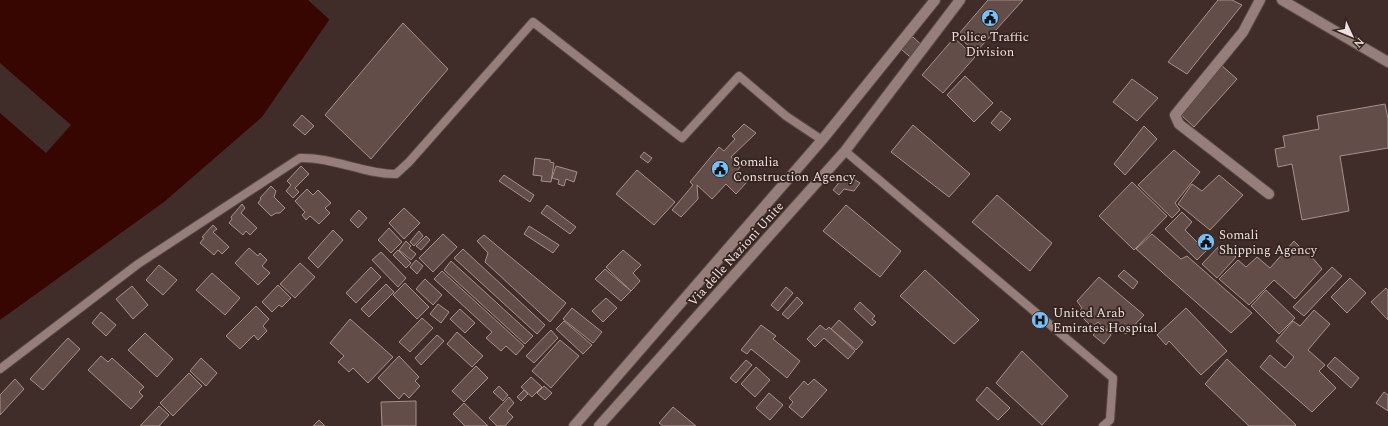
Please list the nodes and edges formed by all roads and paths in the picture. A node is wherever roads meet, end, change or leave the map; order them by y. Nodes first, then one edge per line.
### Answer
1 (935, 0) edge
2 (960, 0) edge
3 (1260, 0) edge
4 (1282, 0) edge
5 (1388, 62) edge
6 (822, 140) junction
7 (845, 151) junction
8 (1269, 194) dead end
9 (0, 369) edge
10 (574, 426) edge
11 (599, 426) edge
12 (1103, 426) edge

1 - 6 street, Via delle Nazioni Unite
2 - 7 street, Via delle Nazioni Unite
3 - 8 street
4 - 5 street
6 - 9 lane
6 - 10 street, Via delle Nazioni Unite
7 - 11 street, Via delle Nazioni Unite
7 - 12 lane

